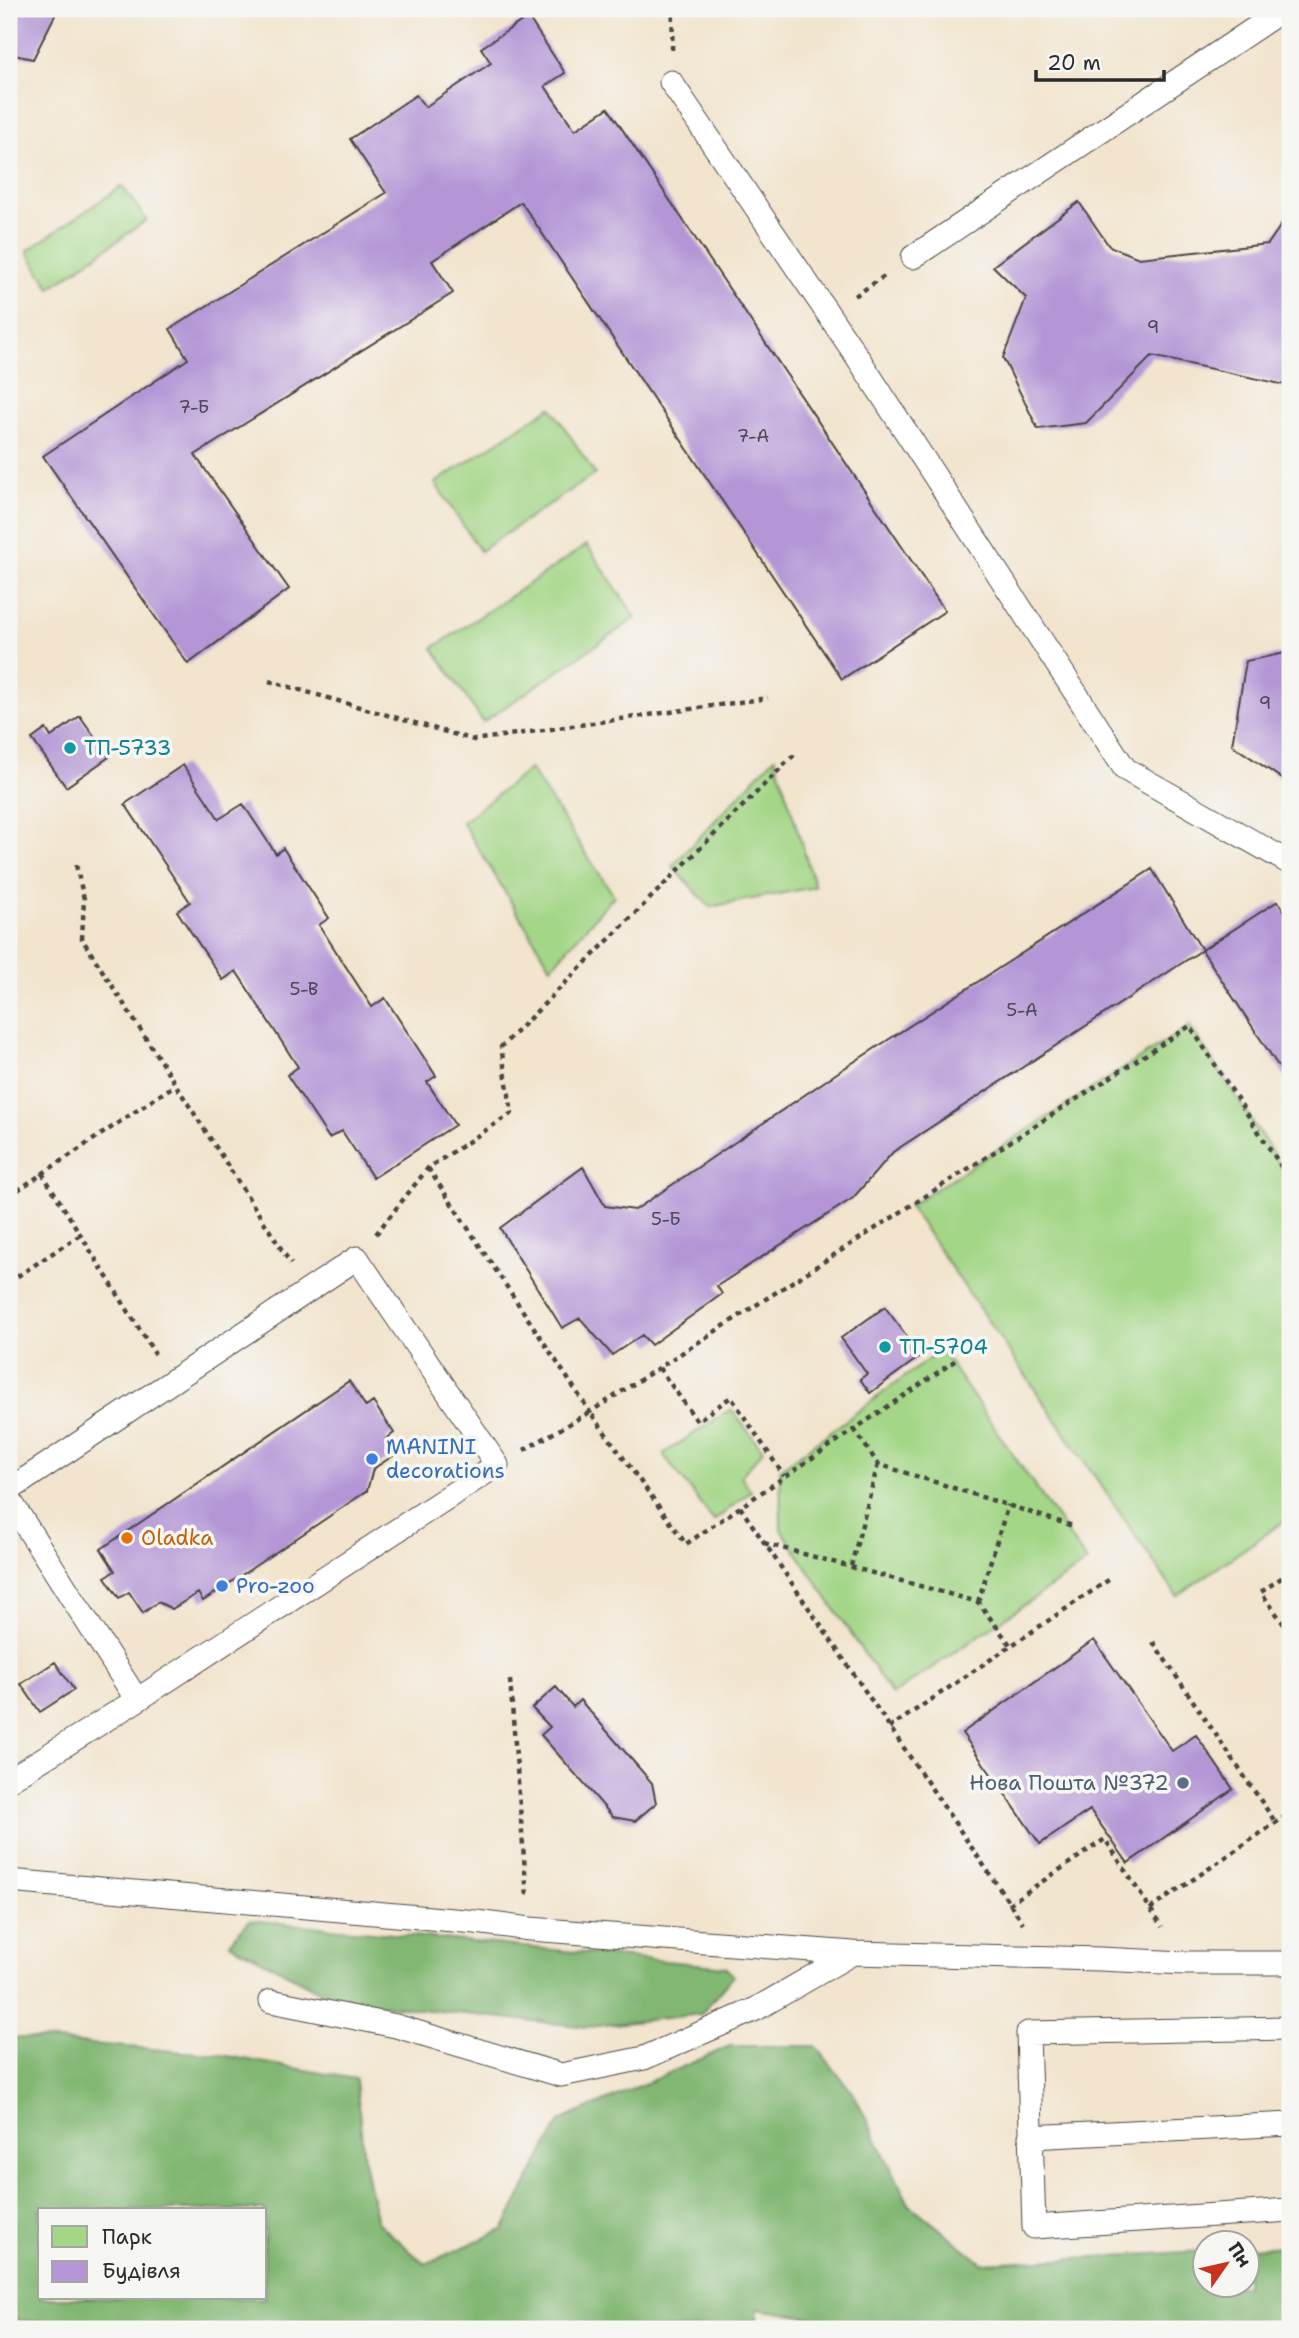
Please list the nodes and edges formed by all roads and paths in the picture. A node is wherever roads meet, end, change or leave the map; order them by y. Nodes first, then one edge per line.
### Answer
1 (673, 9) edge
2 (1284, 9) edge
3 (671, 82) joint
4 (913, 257) joint
5 (828, 314) junction
6 (269, 681) dead end
7 (768, 698) dead end
8 (796, 753) dead end
9 (1290, 863) edge
10 (76, 865) dead end
11 (175, 1085) junction
12 (428, 1168) junction
13 (42, 1173) junction
14 (1290, 1180) edge
15 (9, 1196) edge
16 (80, 1236) junction
17 (357, 1258) junction
18 (9, 1282) edge
19 (308, 1291) junction
20 (959, 1358) dead end
21 (659, 1368) junction
22 (172, 1381) junction
23 (590, 1412) junction
24 (854, 1429) junction
25 (878, 1464) junction
26 (497, 1465) junction
27 (784, 1477) junction
28 (9, 1490) edge
29 (9, 1499) edge
30 (1008, 1505) junction
31 (740, 1507) junction
32 (1073, 1526) dead end
33 (763, 1543) junction
34 (851, 1566) junction
35 (1290, 1572) edge
36 (1110, 1579) dead end
37 (978, 1602) junction
38 (1290, 1633) edge
39 (1153, 1642) dead end
40 (1012, 1646) junction
41 (510, 1680) dead end
42 (138, 1700) junction
43 (889, 1728) junction
44 (9, 1780) edge
45 (1290, 1813) edge
46 (1276, 1823) junction
47 (9, 1881) edge
48 (1009, 1903) junction
49 (1150, 1909) junction
50 (530, 1929) junction
51 (853, 1953) junction
52 (1047, 1959) junction
53 (1290, 1962) edge
54 (1185, 1963) junction
55 (271, 2001) dead end
56 (1290, 2028) edge
57 (1290, 2124) edge
58 (1030, 2137) junction
59 (1290, 2210) edge

1 - 3 path
2 - 4 lane
3 - 5 lane
4 - 5 path
5 - 9 lane
6 - 7 path
8 - 12 path
10 - 11 path
11 - 13 path
11 - 19 path
12 - 17 path
12 - 23 path
13 - 15 path
13 - 16 path
14 - 21 path
16 - 18 path
16 - 22 path
17 - 19 lane
17 - 26 lane
19 - 22 lane
20 - 24 path
21 - 23 path
21 - 27 path
22 - 28 lane
23 - 26 path
23 - 31 path
24 - 25 path
24 - 27 path
25 - 30 path
25 - 34 path
26 - 42 lane
27 - 31 path
29 - 42 lane
30 - 32 path
30 - 37 path
31 - 33 path
33 - 34 path
33 - 43 path
34 - 37 path
35 - 38 path
36 - 40 path
37 - 40 path
39 - 46 path
40 - 43 path
41 - 50 path
42 - 44 lane
43 - 48 path
45 - 46 path
46 - 49 path
47 - 50 lane
48 - 49 path
48 - 52 path
49 - 54 path
50 - 51 lane
51 - 52 lane
51 - 55 lane
52 - 54 lane
53 - 54 lane
56 - 58 lane
57 - 58 lane
58 - 59 lane

